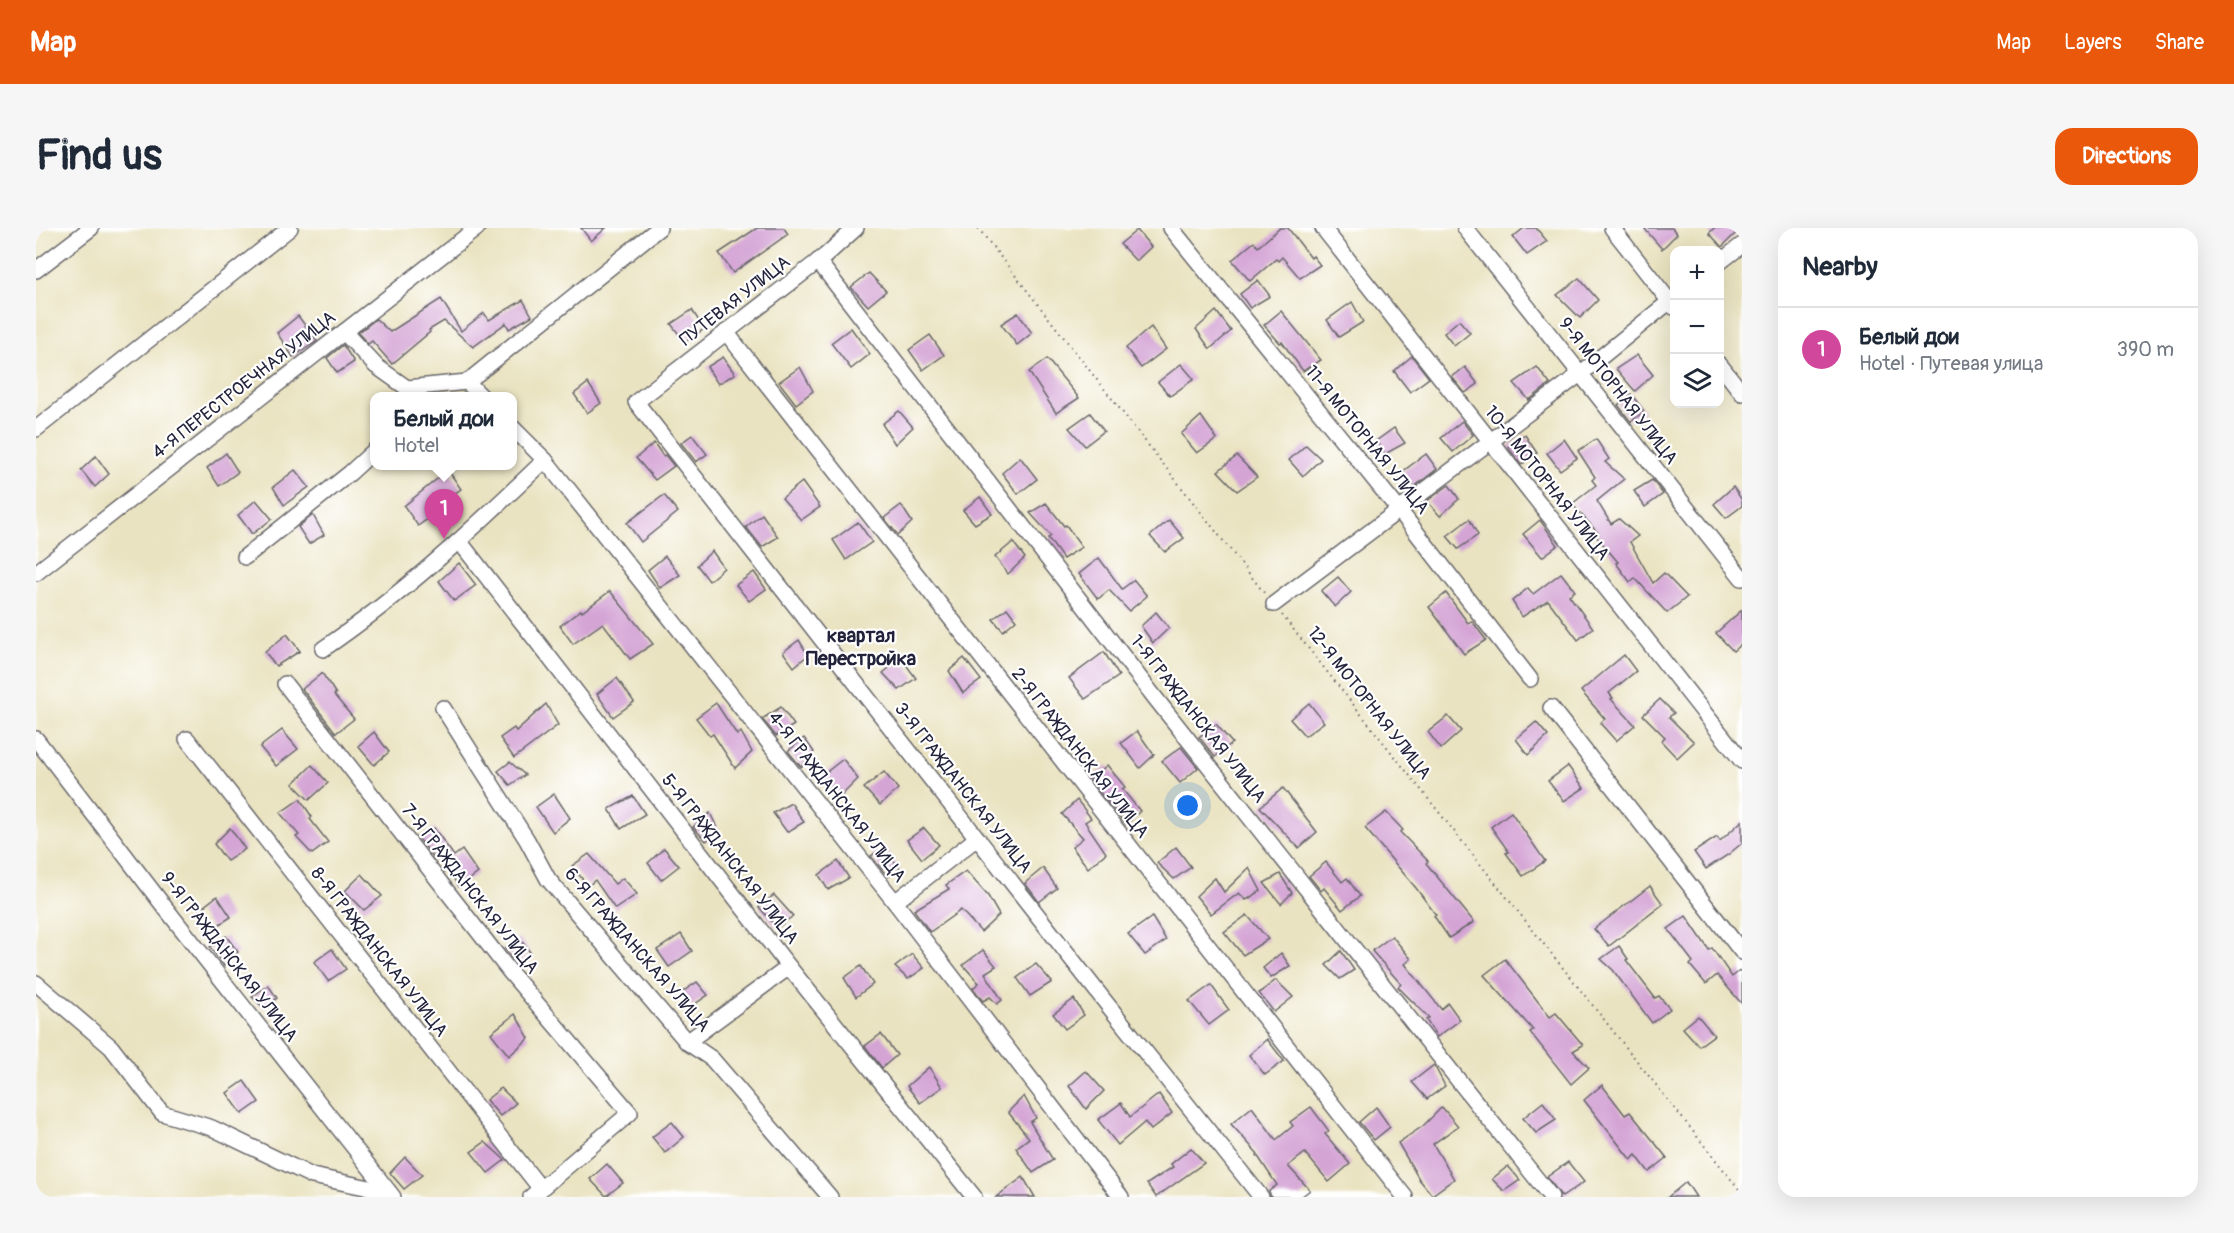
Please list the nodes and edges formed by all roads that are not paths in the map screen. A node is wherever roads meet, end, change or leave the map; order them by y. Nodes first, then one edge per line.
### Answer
1 (91, 228) edge
2 (290, 228) edge
3 (477, 228) edge
4 (659, 228) edge
5 (856, 228) edge
6 (1171, 228) edge
7 (1323, 228) edge
8 (1465, 228) edge
9 (1612, 228) edge
10 (1742, 245) edge
11 (1724, 258) edge
12 (818, 261) junction
13 (36, 270) edge
14 (1671, 300) edge
15 (1670, 304) edge
16 (344, 332) junction
17 (726, 332) junction
18 (1724, 370) edge
19 (1580, 374) junction
20 (467, 382) junction
21 (407, 392) edge
22 (477, 392) edge
23 (1742, 393) edge
24 (636, 402) joint
25 (36, 429) edge
26 (517, 432) edge
27 (1490, 442) junction
28 (370, 455) edge
29 (545, 460) junction
30 (1399, 510) junction
31 (460, 542) junction
32 (245, 556) dead end
33 (36, 573) edge
34 (1742, 578) edge
35 (1274, 604) road end
36 (324, 649) dead end
37 (1530, 679) dead end
38 (285, 684) dead end
39 (443, 708) dead end
40 (1551, 708) dead end
41 (187, 739) dead end
42 (36, 740) edge
43 (1742, 761) edge
44 (977, 838) junction
45 (895, 902) junction
46 (1742, 952) edge
47 (789, 967) junction
48 (36, 983) edge
49 (687, 1042) junction
50 (536, 1193) edge
51 (391, 1194) edge
52 (830, 1197) edge
53 (974, 1197) edge
54 (1121, 1197) edge
55 (1261, 1197) edge
56 (1405, 1197) edge
57 (1551, 1197) edge

1 - 13 street
2 - 25 street
3 - 16 street, 4-Я ПЕРЕСТРОЕЧНАЯ УЛИЦА
4 - 20 street
5 - 12 street, ПУТЕВАЯ УЛИЦА
6 - 30 street, 11-Я МОТОРНАЯ УЛИЦА
7 - 27 street, 10-Я МОТОРНАЯ УЛИЦА
8 - 19 street, 9-Я МОТОРНАЯ УЛИЦА
9 - 14 street
10 - 11 street
12 - 17 street, ПУТЕВАЯ УЛИЦА
12 - 57 street, 1-Я ГРАЖДАНСКАЯ УЛИЦА
15 - 19 street
16 - 21 street
16 - 33 street, 4-Я ПЕРЕСТРОЕЧНАЯ УЛИЦА
17 - 24 street, ПУТЕВАЯ УЛИЦА
17 - 56 street, 2-Я ГРАЖДАНСКАЯ УЛИЦА
18 - 23 street
19 - 27 street
19 - 34 street, 9-Я МОТОРНАЯ УЛИЦА
20 - 21 street
20 - 22 street
24 - 44 street, 3-Я ГРАЖДАНСКАЯ УЛИЦА
26 - 29 street, 4-Я ГРАЖДАНСКАЯ УЛИЦА
27 - 30 street
27 - 43 street, 10-Я МОТОРНАЯ УЛИЦА
28 - 32 street
29 - 31 street
29 - 45 street, 4-Я ГРАЖДАНСКАЯ УЛИЦА
30 - 35 street
30 - 37 street, 11-Я МОТОРНАЯ УЛИЦА
31 - 36 street
31 - 47 street, 5-Я ГРАЖДАНСКАЯ УЛИЦА
38 - 50 street, 7-Я ГРАЖДАНСКАЯ УЛИЦА
39 - 49 street, 6-Я ГРАЖДАНСКАЯ УЛИЦА
40 - 46 street
41 - 50 street, 8-Я ГРАЖДАНСКАЯ УЛИЦА
42 - 51 street, 9-Я ГРАЖДАНСКАЯ УЛИЦА
44 - 45 street
44 - 55 street, 3-Я ГРАЖДАНСКАЯ УЛИЦА
45 - 54 street, 4-Я ГРАЖДАНСКАЯ УЛИЦА
47 - 49 street
47 - 53 street, 5-Я ГРАЖДАНСКАЯ УЛИЦА
48 - 51 street
49 - 52 street, 6-Я ГРАЖДАНСКАЯ УЛИЦА

